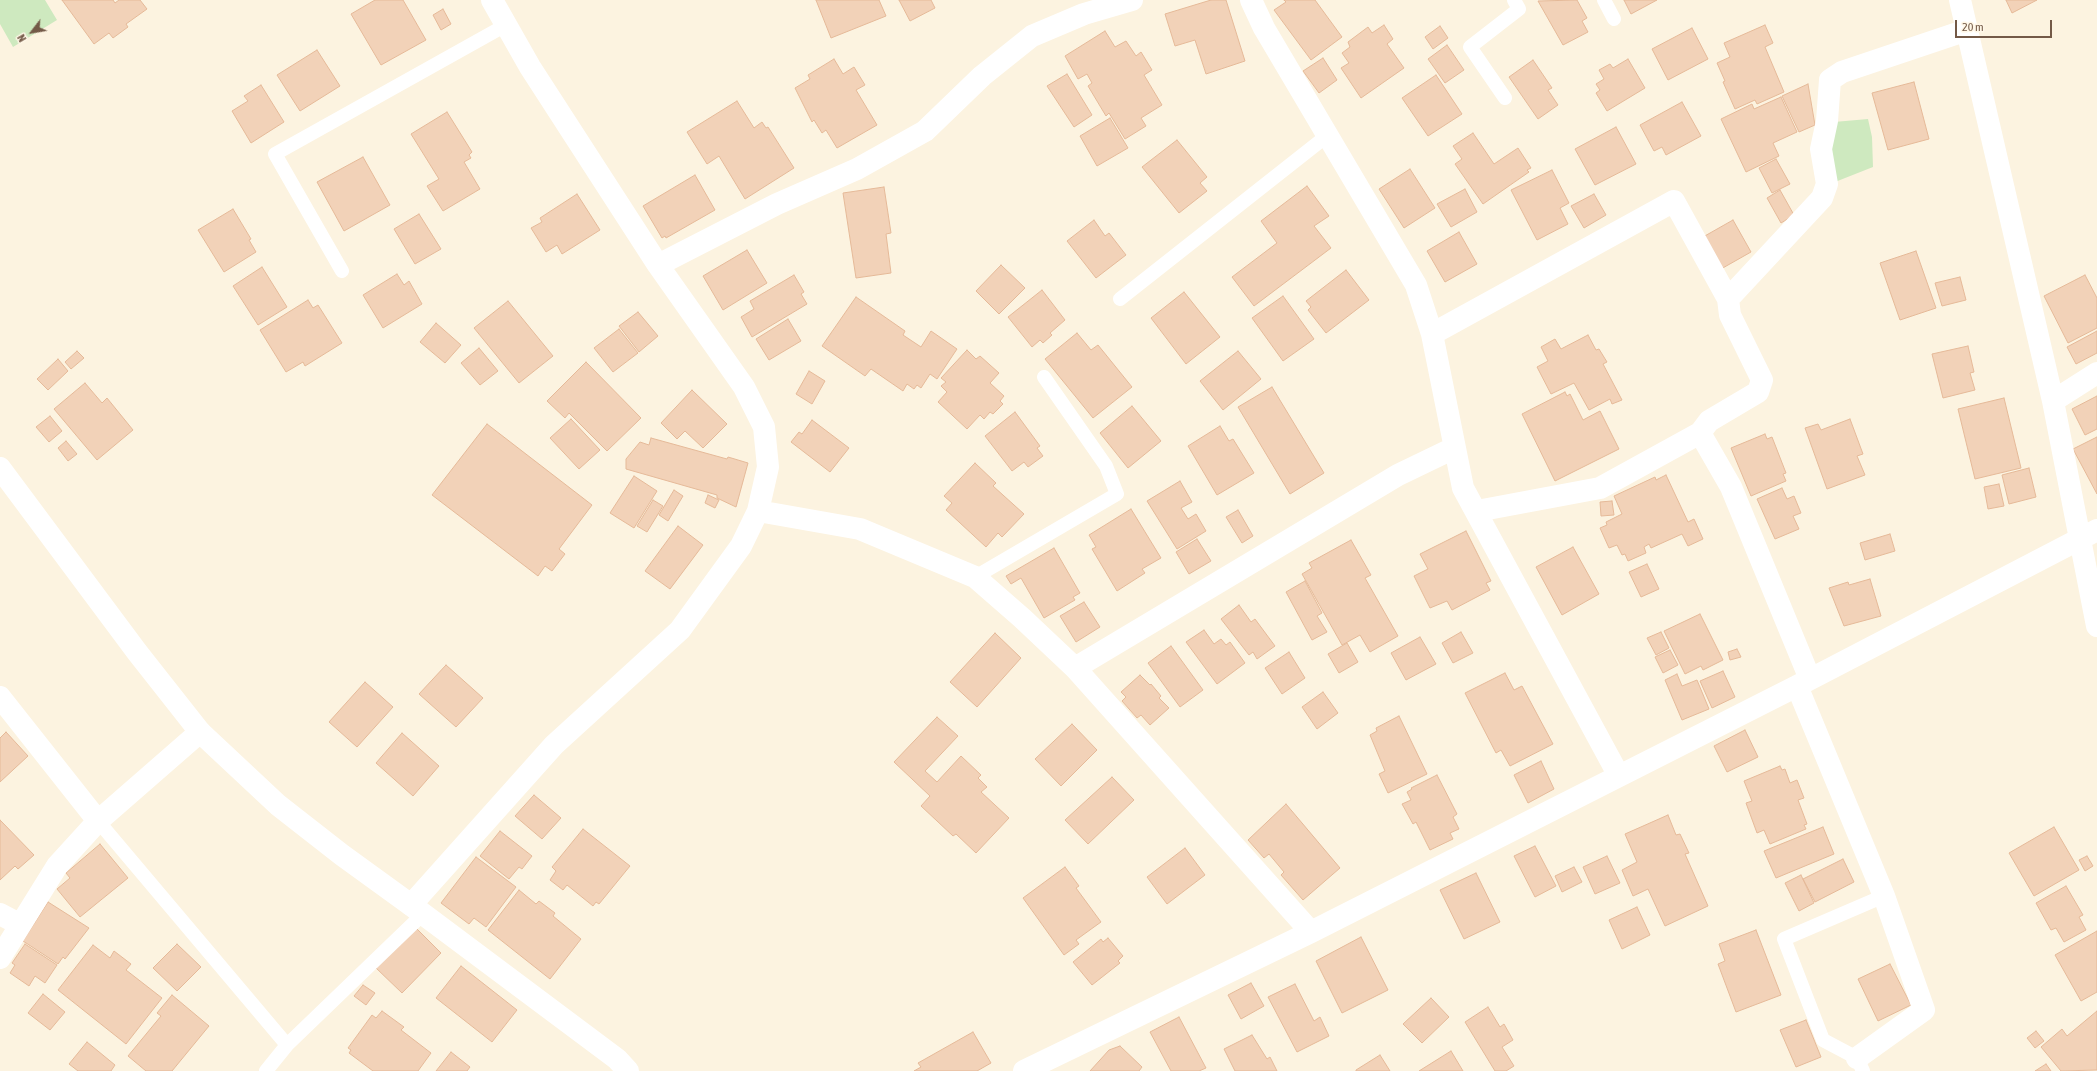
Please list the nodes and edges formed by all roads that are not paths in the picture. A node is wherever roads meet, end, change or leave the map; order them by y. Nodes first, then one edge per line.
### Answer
1 (492, 0) edge
2 (1132, 0) edge
3 (1251, 0) edge
4 (1514, 0) edge
5 (1604, 0) edge
6 (1960, 0) edge
7 (1614, 19) dead end
8 (506, 25) junction
9 (1967, 30) junction
10 (1505, 98) dead end
11 (1328, 136) junction
12 (658, 265) junction
13 (342, 271) dead end
14 (1120, 299) dead end
15 (1728, 299) junction
16 (1432, 334) junction
17 (2097, 372) edge
18 (1044, 377) dead end
19 (2053, 401) junction
20 (1700, 433) junction
21 (1454, 448) junction
22 (0, 468) edge
23 (1477, 510) junction
24 (758, 511) junction
25 (2088, 534) edge
26 (975, 577) junction
27 (2097, 626) edge
28 (1075, 668) junction
29 (1803, 683) junction
30 (4, 710) edge
31 (200, 732) junction
32 (1620, 776) junction
33 (98, 821) junction
34 (1884, 896) junction
35 (417, 909) junction
36 (0, 914) edge
37 (19, 924) junction
38 (1311, 932) junction
39 (0, 958) edge
40 (287, 1045) junction
41 (1860, 1064) edge
42 (266, 1071) edge
43 (628, 1071) edge
44 (1024, 1071) edge

1 - 8 street
2 - 12 street
3 - 11 street
4 - 10 lane
5 - 7 lane
6 - 9 street
8 - 12 street
8 - 13 lane
9 - 15 street
9 - 19 street
11 - 14 lane
11 - 16 street
12 - 24 street
15 - 16 street
15 - 20 street
16 - 21 street
17 - 19 street
18 - 26 lane
19 - 25 street
20 - 23 street
20 - 29 street
21 - 23 street
21 - 28 street
22 - 31 street
23 - 32 street
24 - 26 street
24 - 35 street
25 - 27 street
25 - 29 street
26 - 28 street
28 - 38 street
29 - 32 street
29 - 34 street
30 - 33 street
31 - 33 street
31 - 35 street
32 - 38 street
33 - 37 street
33 - 40 lane
34 - 41 street
34 - 41 lane
35 - 40 lane
35 - 43 street
36 - 37 street
37 - 39 street
38 - 44 street
40 - 42 lane

